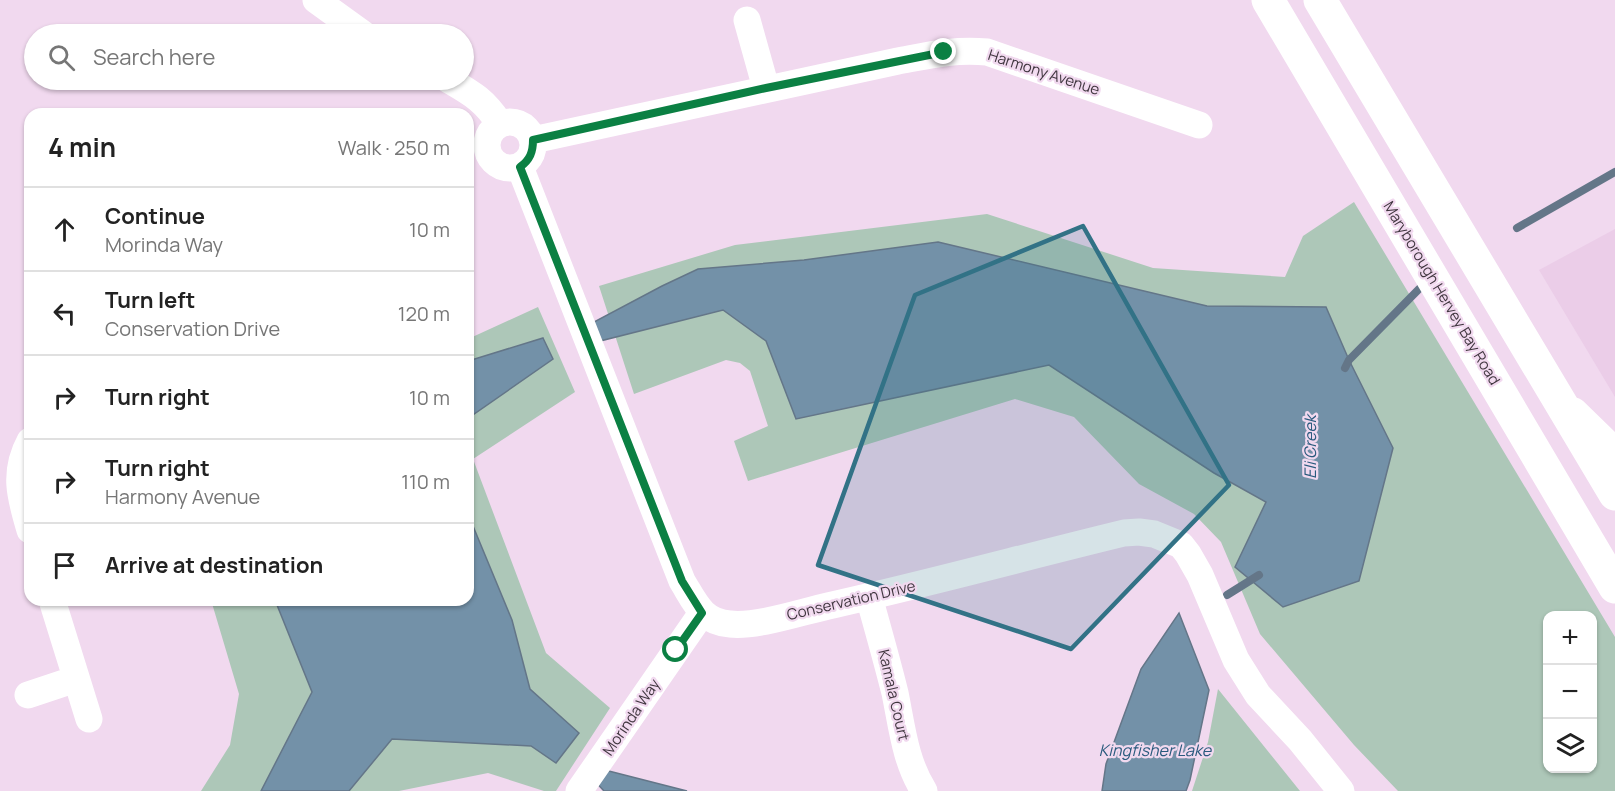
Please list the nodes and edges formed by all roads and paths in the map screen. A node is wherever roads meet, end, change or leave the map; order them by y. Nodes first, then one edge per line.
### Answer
1 (316, 0) edge
2 (1268, 0) edge
3 (1320, 0) edge
4 (747, 20) dead end
5 (349, 24) edge
6 (766, 88) junction
7 (466, 90) edge
8 (500, 124) junction
9 (1199, 124) dead end
10 (533, 140) junction
11 (478, 160) edge
12 (520, 167) junction
13 (1554, 391) junction
14 (24, 452) edge
15 (1615, 456) edge
16 (1615, 494) edge
17 (24, 512) edge
18 (1615, 587) edge
19 (869, 597) junction
20 (54, 606) edge
21 (702, 613) junction
22 (76, 679) junction
23 (28, 694) dead end
24 (89, 719) dead end
25 (579, 791) edge
26 (924, 791) edge
27 (1341, 791) edge

1 - 5 street
2 - 18 main road, Maryborough Hervey Bay Road
3 - 13 main road
4 - 6 street
6 - 9 street, Harmony Avenue
6 - 10 street, Harmony Avenue
7 - 8 street
8 - 10 street
8 - 11 street
10 - 12 street
11 - 12 street
12 - 21 street
13 - 15 street
13 - 16 main road
14 - 17 street
19 - 21 street, Conservation Drive
19 - 26 street, Kamala Court
19 - 27 street, Conservation Drive
20 - 22 street
21 - 25 street, Morinda Way
22 - 23 street
22 - 24 street

